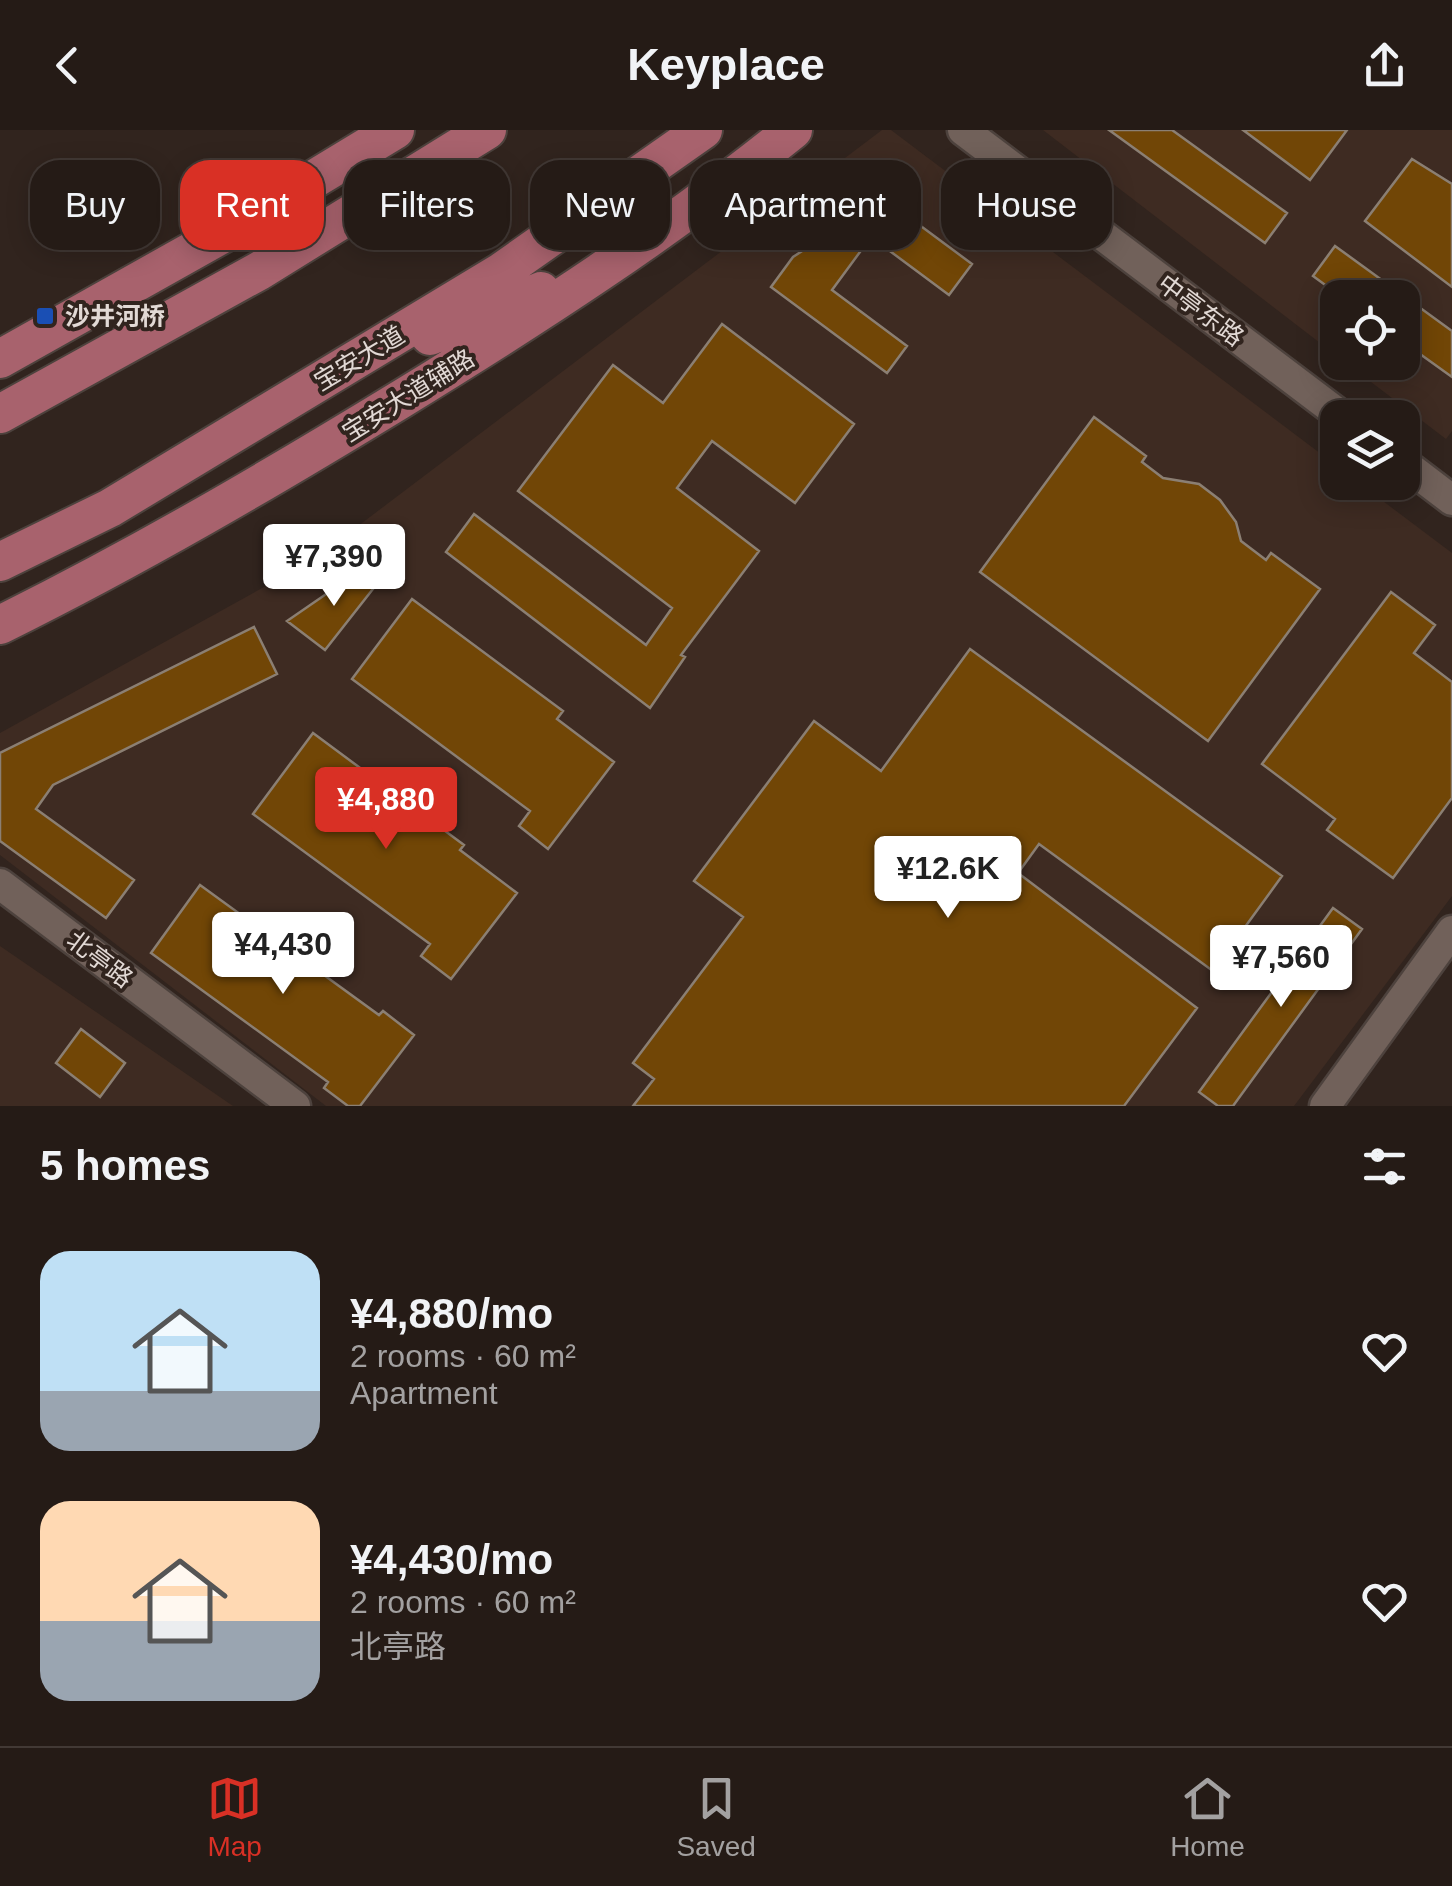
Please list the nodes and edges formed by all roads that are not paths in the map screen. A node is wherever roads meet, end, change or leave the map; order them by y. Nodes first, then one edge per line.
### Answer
1 (395, 130) edge
2 (486, 130) edge
3 (703, 130) edge
4 (794, 130) edge
5 (963, 130) edge
6 (616, 261) junction
7 (0, 359) edge
8 (330, 376) junction
9 (1320, 400) edge
10 (0, 414) edge
11 (1420, 476) edge
12 (1452, 500) edge
13 (0, 562) edge
14 (0, 625) edge
15 (0, 884) edge
16 (1452, 931) edge
17 (295, 1106) edge
18 (1325, 1106) edge

1 - 7 main road
2 - 10 main road
3 - 8 main road, 宝安大道
4 - 6 main road, 宝安大道辅路
5 - 9 street, 中亭东路
6 - 8 main road
6 - 14 main road, 宝安大道辅路
8 - 13 main road, 宝安大道
11 - 12 street
15 - 17 street, 北亭路
16 - 18 street

